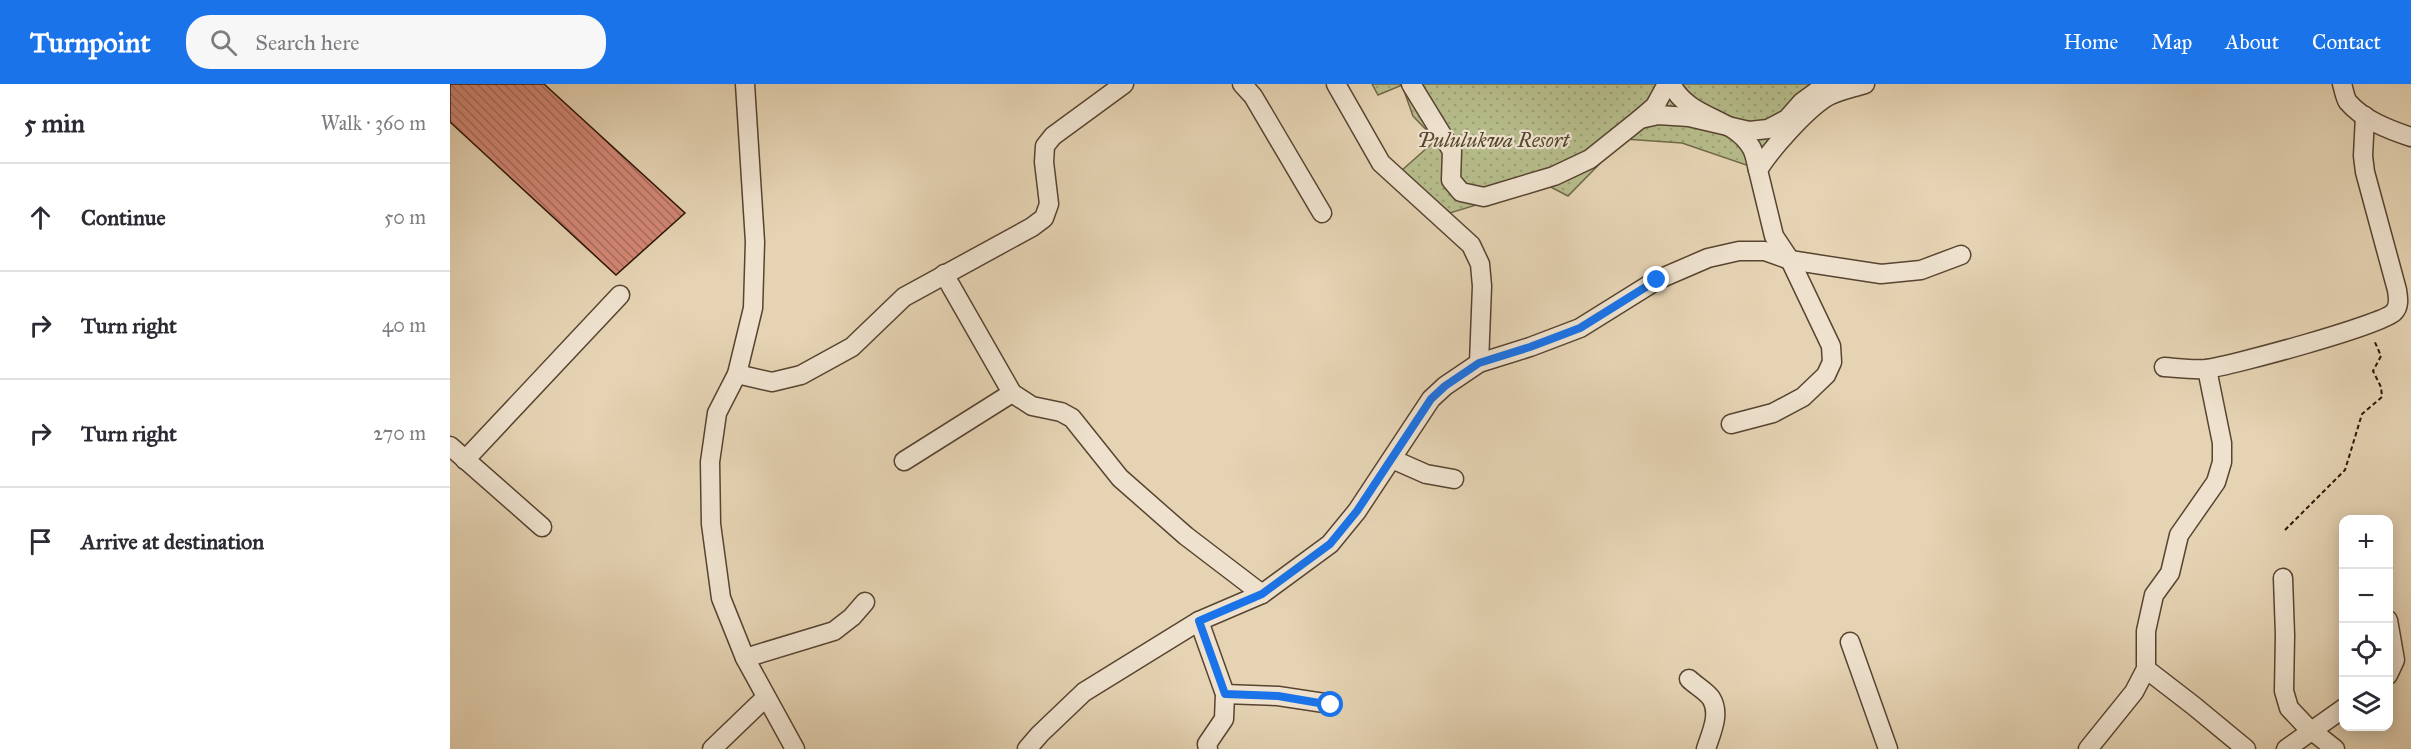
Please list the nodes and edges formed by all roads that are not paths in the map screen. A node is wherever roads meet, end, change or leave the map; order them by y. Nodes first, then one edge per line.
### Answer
1 (745, 84) edge
2 (1124, 84) edge
3 (1242, 84) edge
4 (1336, 84) edge
5 (1411, 84) edge
6 (1669, 84) edge
7 (1831, 84) edge
8 (1865, 84) edge
9 (2342, 84) edge
10 (2364, 116) junction
11 (1640, 119) junction
12 (1729, 126) junction
13 (2411, 137) edge
14 (1758, 170) junction
15 (1322, 213) dead end
16 (1961, 255) dead end
17 (1790, 260) junction
18 (944, 274) junction
19 (620, 295) dead end
20 (1479, 363) junction
21 (2164, 367) dead end
22 (2207, 369) junction
23 (736, 374) junction
24 (1012, 393) junction
25 (1731, 424) dead end
26 (450, 446) edge
27 (1392, 459) junction
28 (465, 460) junction
29 (904, 461) dead end
30 (1454, 479) dead end
31 (542, 527) dead end
32 (2283, 578) dead end
33 (1262, 594) junction
34 (865, 602) dead end
35 (1199, 621) junction
36 (1850, 642) dead end
37 (2393, 649) edge
38 (745, 658) junction
39 (2393, 664) edge
40 (2145, 669) junction
41 (1689, 679) dead end
42 (1225, 694) junction
43 (765, 698) junction
44 (1331, 705) dead end
45 (2339, 711) edge
46 (2312, 730) junction
47 (712, 749) edge
48 (795, 749) edge
49 (1028, 749) edge
50 (1209, 749) edge
51 (1706, 749) edge
52 (1888, 749) edge
53 (2088, 749) edge
54 (2246, 749) edge
55 (2286, 749) edge
56 (2335, 749) edge

1 - 23 street
2 - 18 street
3 - 15 street
4 - 20 street
5 - 11 street
6 - 11 street
6 - 12 street
7 - 12 street
8 - 14 street
9 - 10 street
10 - 13 street
10 - 22 street
11 - 12 street
12 - 14 street
14 - 17 street
16 - 17 street
17 - 20 street
17 - 25 street
18 - 23 street
18 - 24 street
19 - 28 street
20 - 27 street
21 - 22 street
22 - 40 street
23 - 38 street
24 - 29 street
24 - 33 street
26 - 28 street
27 - 30 street
27 - 33 street
28 - 31 street
32 - 46 street
33 - 35 street
34 - 38 street
35 - 42 street
35 - 49 street
36 - 52 street
37 - 39 street
38 - 43 street
40 - 53 street
40 - 54 street
41 - 51 street
42 - 44 street
42 - 50 street
43 - 47 street
43 - 48 street
45 - 46 street
46 - 55 street
46 - 56 street

